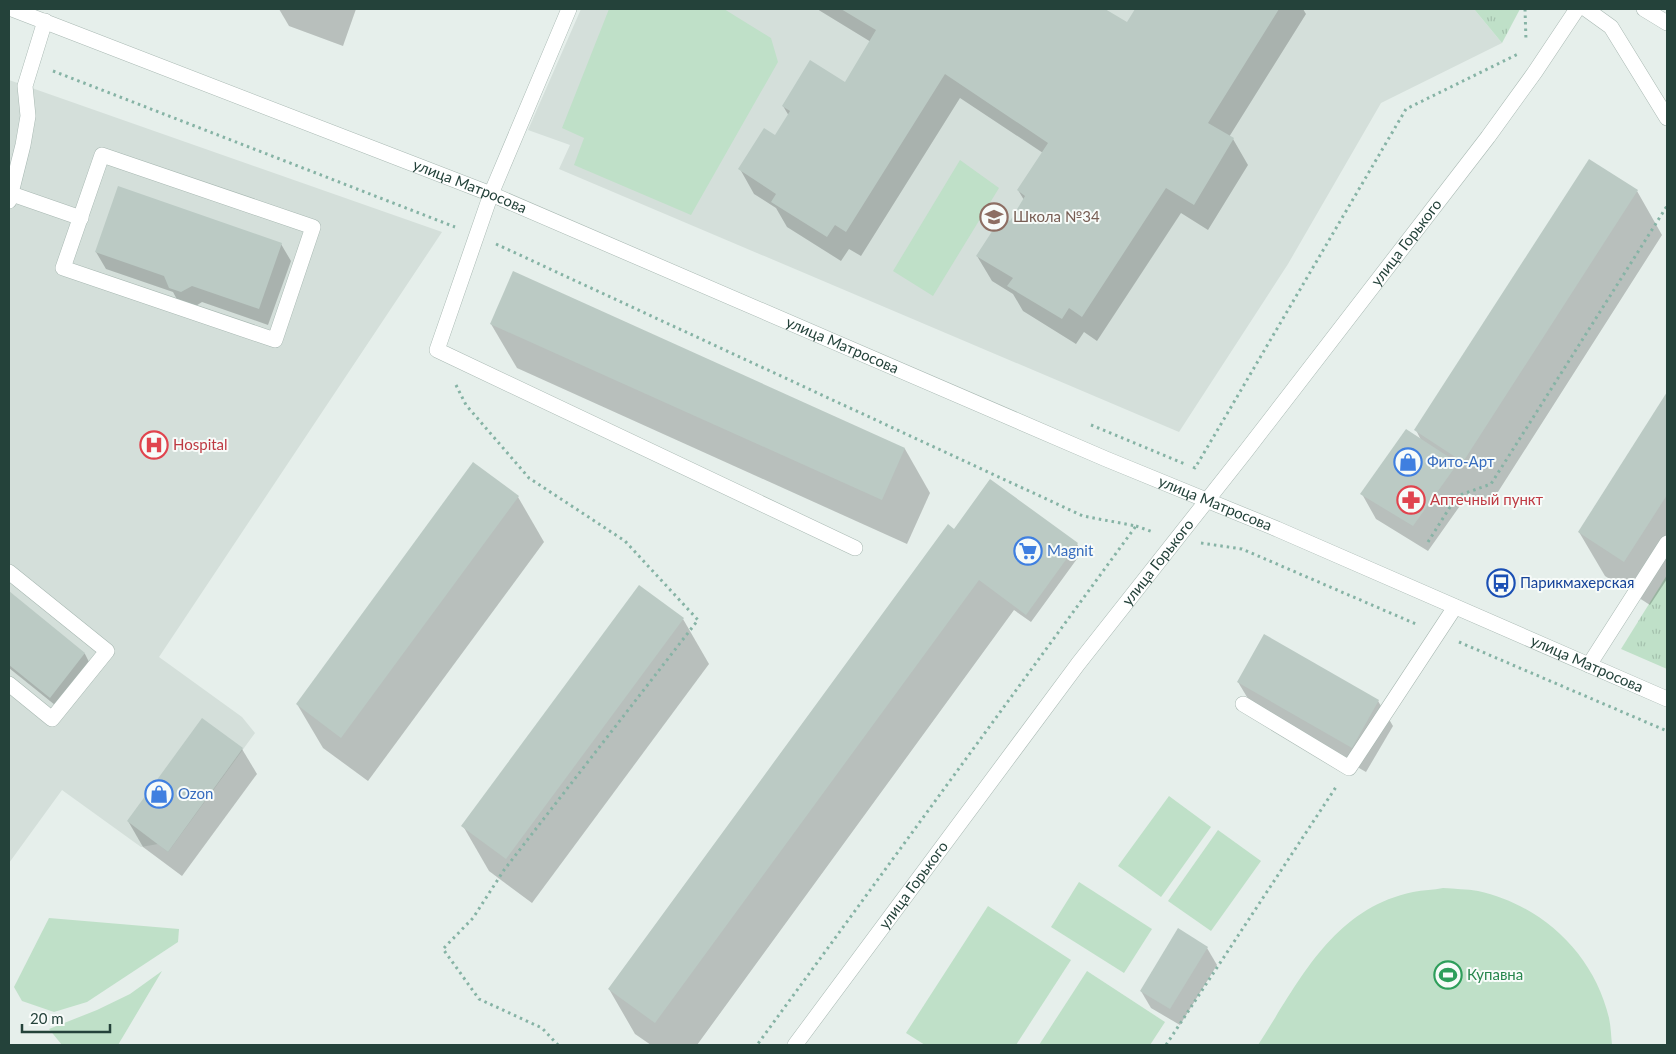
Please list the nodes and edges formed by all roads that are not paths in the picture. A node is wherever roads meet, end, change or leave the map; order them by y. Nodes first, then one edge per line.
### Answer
1 (12, 9) edge
2 (569, 9) edge
3 (1577, 9) edge
4 (1586, 9) edge
5 (1644, 9) edge
6 (45, 21) junction
7 (1667, 23) edge
8 (1667, 118) edge
9 (491, 194) junction
10 (9, 196) edge
11 (81, 218) junction
12 (1207, 501) junction
13 (1667, 543) edge
14 (855, 548) dead end
15 (9, 572) edge
16 (1455, 607) junction
17 (1589, 665) junction
18 (9, 684) edge
19 (1667, 699) edge
20 (1243, 704) dead end
21 (795, 1045) edge

1 - 6 street, улица Матросова
2 - 9 street
3 - 12 street, улица Горького
4 - 8 street
5 - 7 street
6 - 9 street, улица Матросова
6 - 10 street
9 - 12 street, улица Матросова
9 - 14 street
10 - 11 street
11 - 11 street
12 - 16 street, улица Матросова
12 - 21 street, улица Горького
13 - 17 street
15 - 18 street
16 - 17 street, улица Матросова
16 - 20 street
17 - 19 street, улица Матросова

